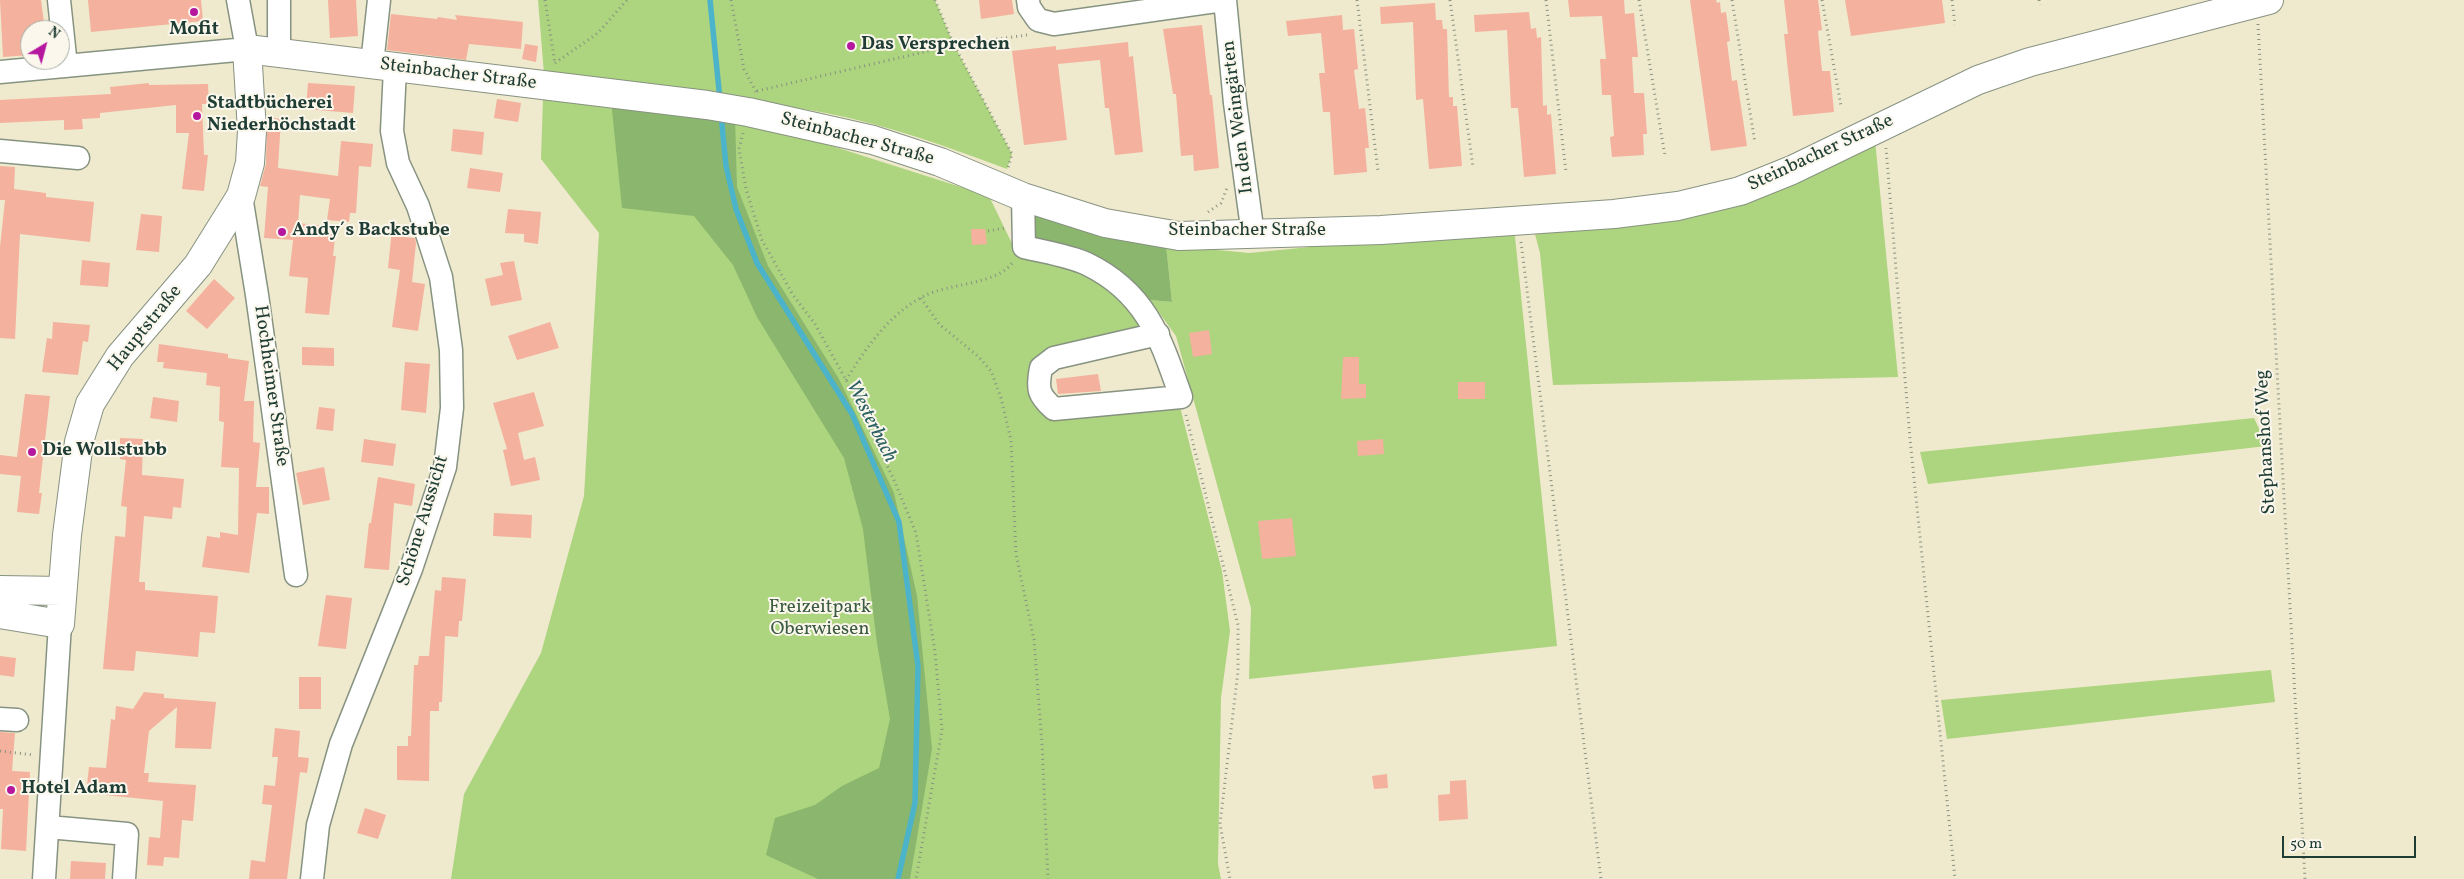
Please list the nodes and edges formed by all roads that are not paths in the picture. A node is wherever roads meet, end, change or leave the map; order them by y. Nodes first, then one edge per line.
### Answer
1 (59, 0) edge
2 (278, 0) edge
3 (379, 0) edge
4 (1028, 0) edge
5 (1224, 0) edge
6 (242, 1) edge
7 (2263, 2) edge
8 (61, 20) edge
9 (247, 49) junction
10 (279, 53) junction
11 (70, 66) edge
12 (383, 66) junction
13 (22, 70) edge
14 (0, 72) edge
15 (0, 151) edge
16 (78, 158) dead end
17 (1012, 193) junction
18 (241, 196) junction
19 (1252, 235) junction
20 (1158, 334) junction
21 (296, 575) dead end
22 (0, 590) edge
23 (62, 592) junction
24 (0, 614) edge
25 (60, 624) junction
26 (48, 827) junction
27 (44, 879) edge
28 (124, 879) edge
29 (312, 879) edge

1 - 8 street
2 - 10 street
3 - 12 street, Schöne Aussicht
4 - 5 street
5 - 19 street, In den Weingärten
6 - 9 street, Hauptstraße
7 - 19 main road, Steinbacher Straße
9 - 10 main road, Steinbacher Straße
9 - 11 street, Steinbacher Straße
9 - 18 main road, Hauptstraße
10 - 12 main road, Steinbacher Straße
12 - 17 main road, Steinbacher Straße
12 - 29 street, Schöne Aussicht
13 - 14 street, Steinbacher Straße
15 - 16 street
17 - 19 main road, Steinbacher Straße
17 - 20 street
18 - 21 street, Hochheimer Straße
18 - 23 main road, Hauptstraße
20 - 20 street
22 - 23 main road
23 - 25 main road, Hauptstraße
24 - 25 main road
25 - 26 street, Hauptstraße
26 - 27 street, Hauptstraße
26 - 28 street

